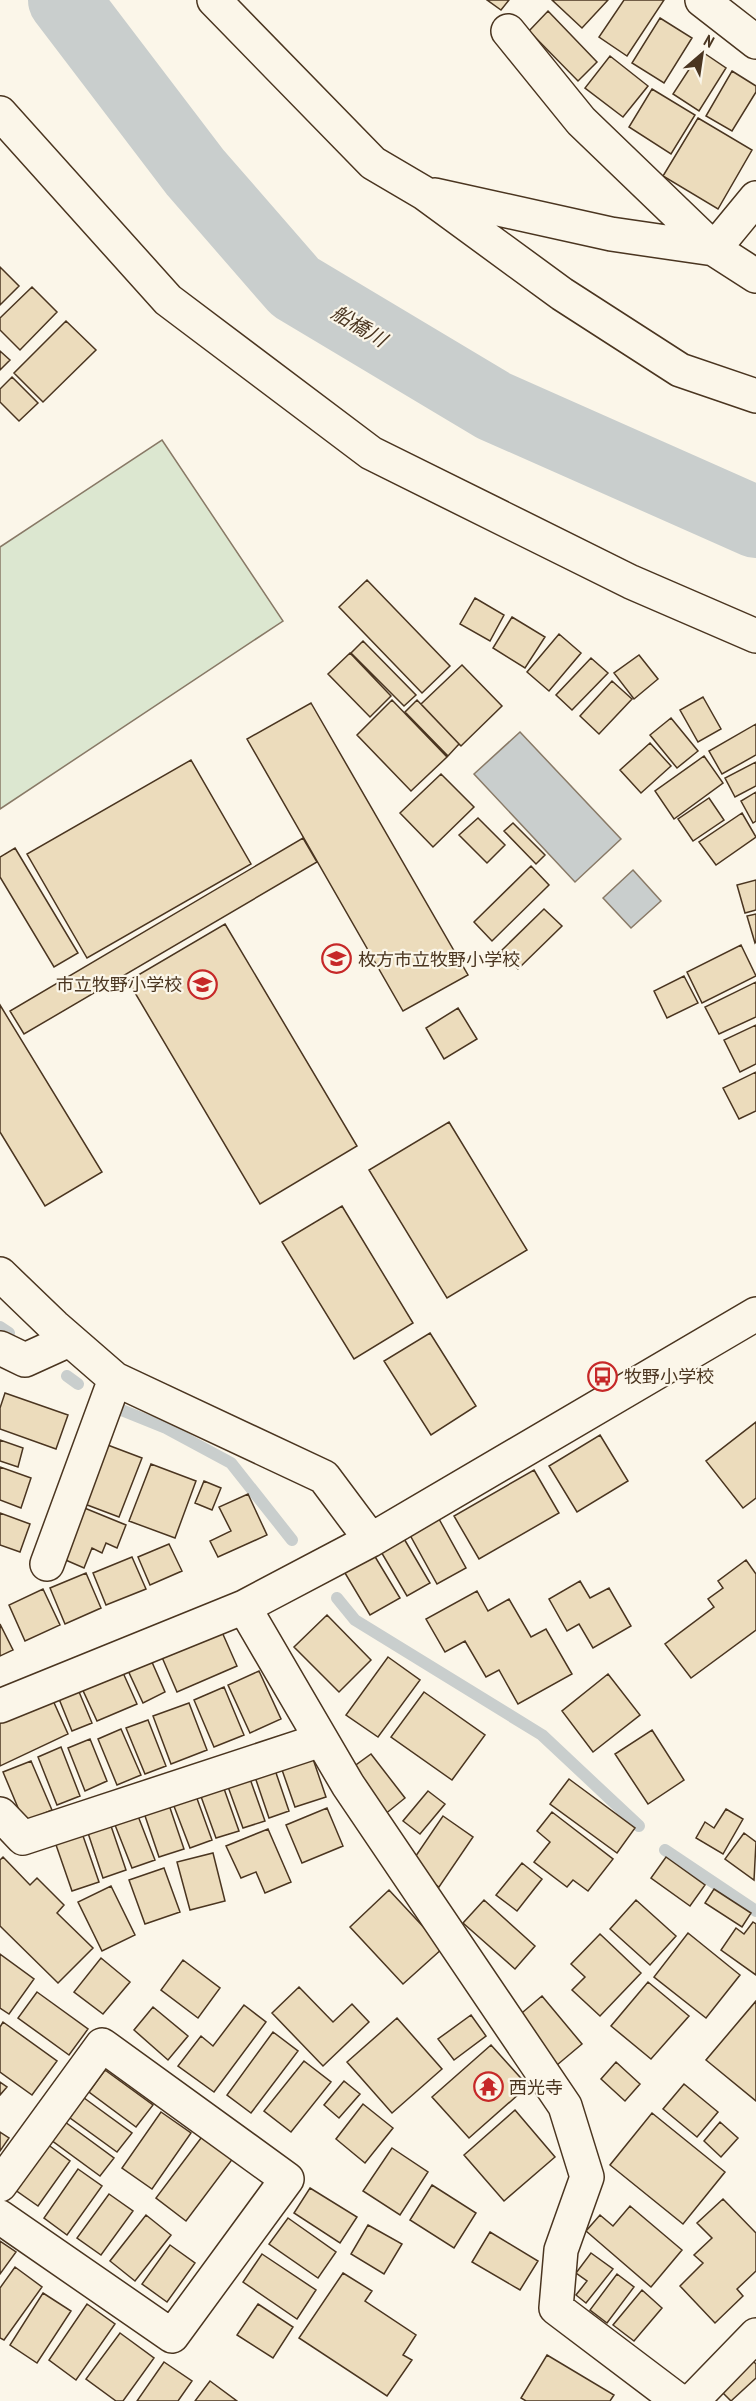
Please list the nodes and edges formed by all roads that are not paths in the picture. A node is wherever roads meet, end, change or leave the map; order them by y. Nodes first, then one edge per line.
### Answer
1 (214, 0) edge
2 (702, 0) edge
3 (508, 31) dead end
4 (756, 42) edge
5 (0, 112) edge
6 (424, 193) junction
7 (756, 198) edge
8 (714, 249) junction
9 (756, 276) edge
10 (756, 396) edge
11 (756, 636) edge
12 (0, 1274) edge
13 (756, 1314) edge
14 (69, 1340) junction
15 (0, 1348) edge
16 (115, 1379) junction
17 (371, 1540) junction
18 (47, 1564) dead end
19 (244, 1607) junction
20 (0, 1706) edge
21 (321, 1740) junction
22 (0, 1814) edge
23 (0, 2185) edge
24 (0, 2217) edge
25 (756, 2335) edge
26 (679, 2401) edge
27 (692, 2401) edge

1 - 6 street
2 - 4 street
3 - 8 street
5 - 11 street
6 - 8 street
6 - 10 street
7 - 8 street
8 - 9 street
12 - 14 street
13 - 17 street
14 - 15 street
14 - 16 street
16 - 17 street
16 - 18 street
17 - 19 street
19 - 20 street
19 - 21 street
21 - 22 street
21 - 26 street
23 - 24 street
25 - 27 street

